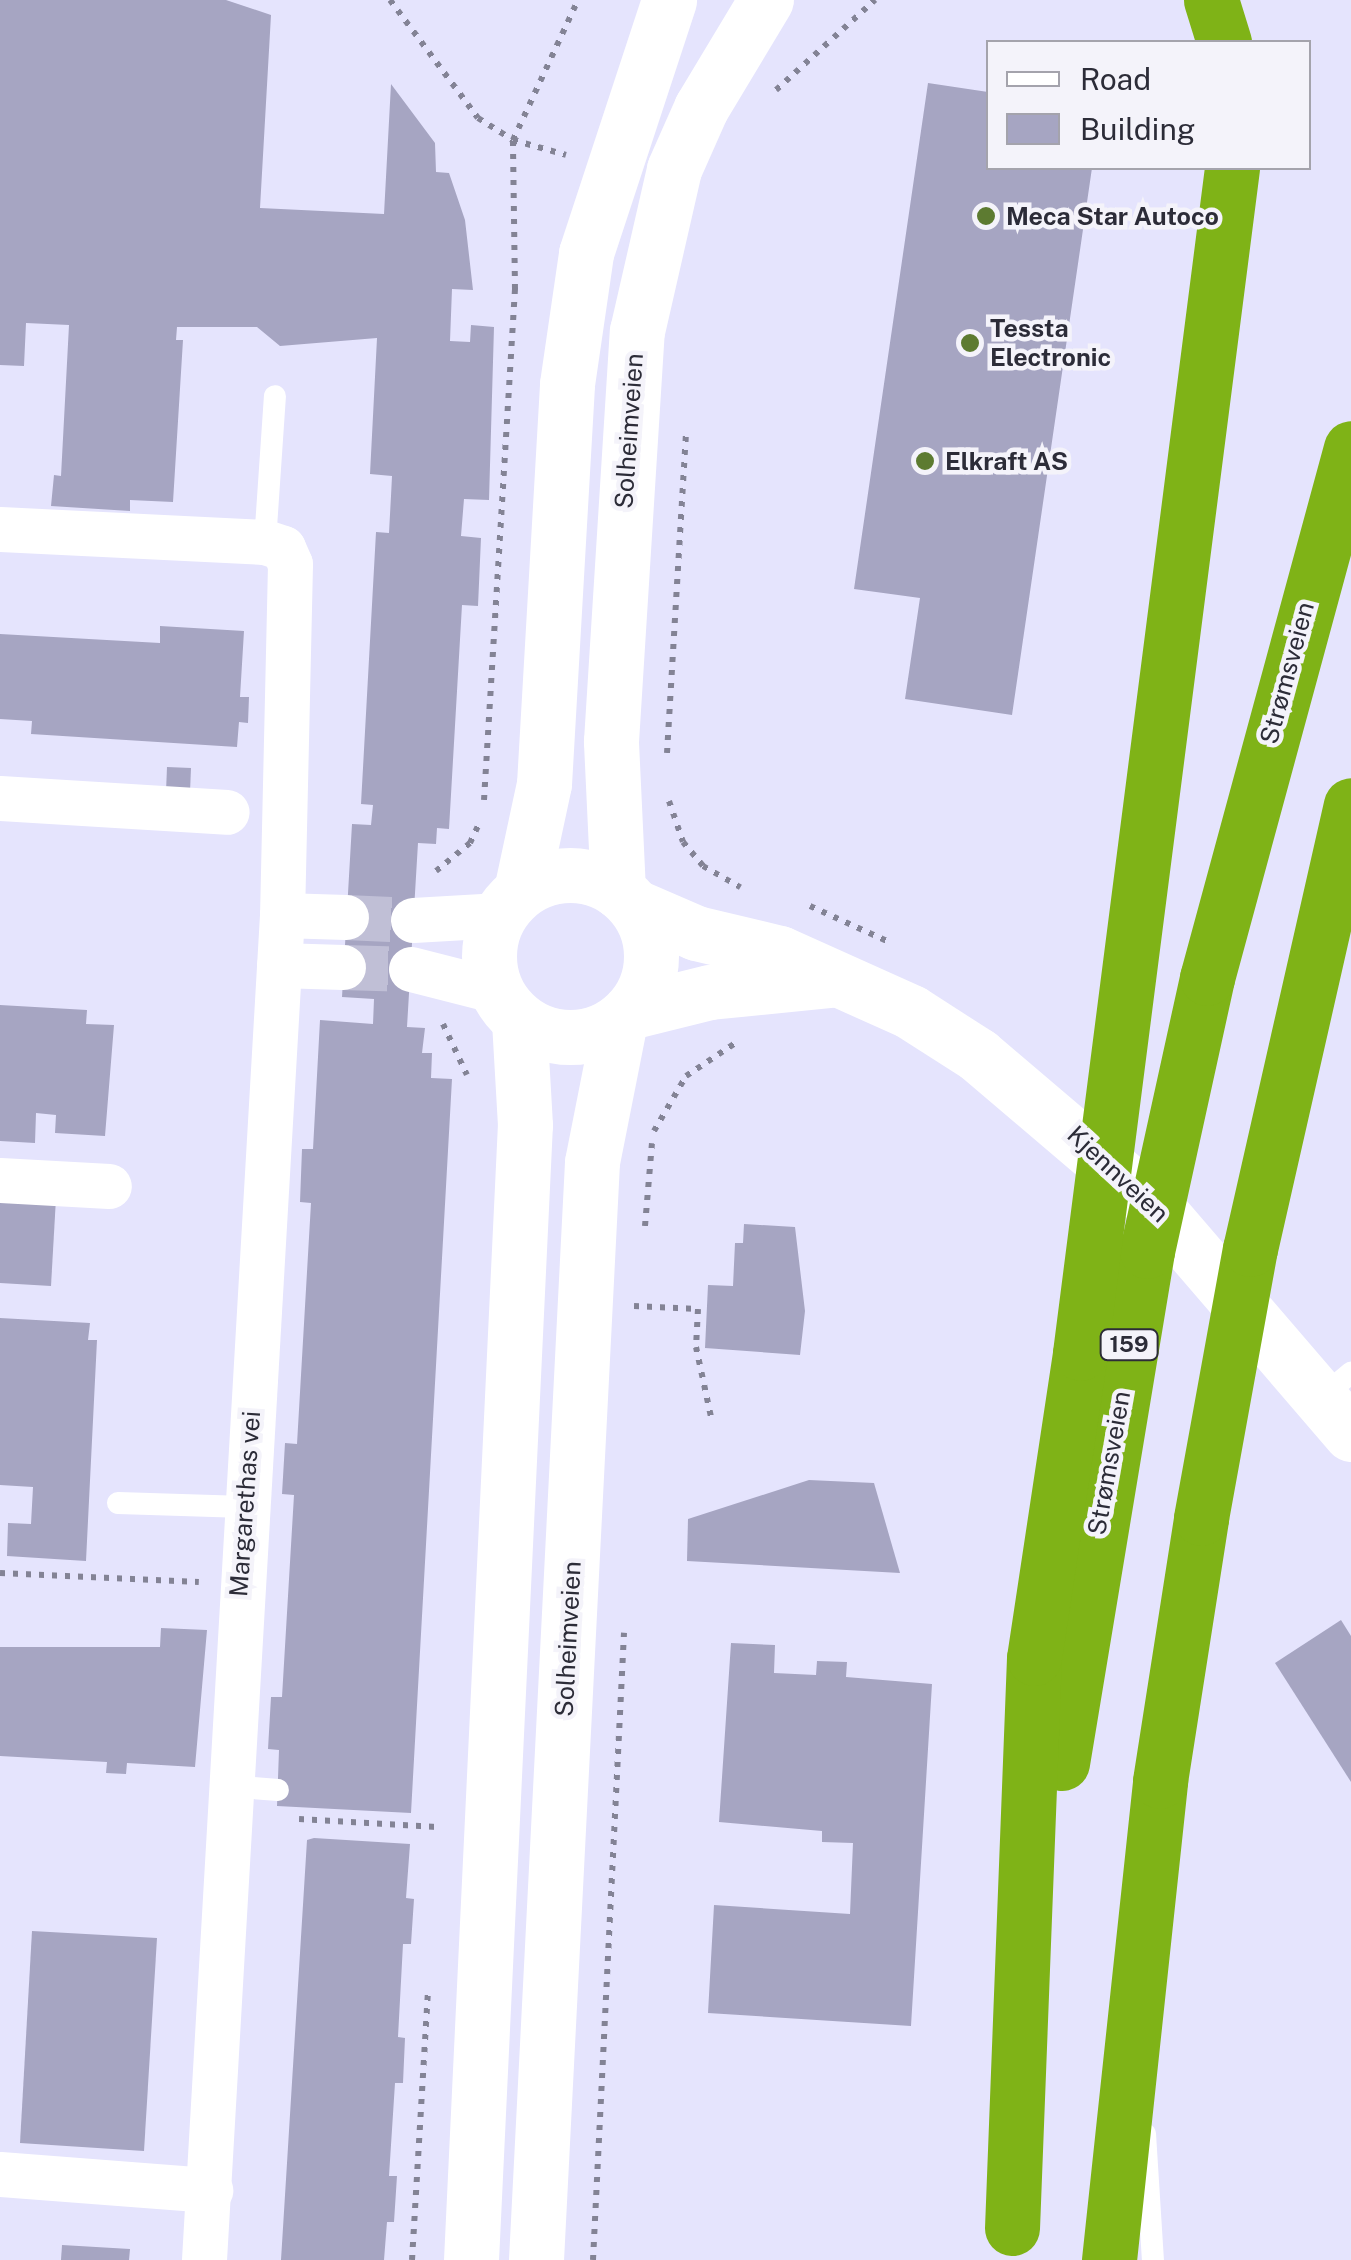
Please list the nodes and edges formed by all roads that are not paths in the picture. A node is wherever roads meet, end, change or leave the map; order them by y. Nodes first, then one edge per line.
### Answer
1 (669, 0) edge
2 (766, 0) edge
3 (1211, 0) edge
4 (1223, 40) edge
5 (1232, 170) edge
6 (275, 396) dead end
7 (1351, 448) edge
8 (0, 529) edge
9 (266, 542) junction
10 (0, 798) edge
11 (1351, 805) edge
12 (257, 814) junction
13 (627, 899) junction
14 (510, 903) junction
15 (282, 915) junction
16 (346, 917) tunnel mouth
17 (413, 920) tunnel mouth
18 (279, 965) junction
19 (343, 966) tunnel mouth
20 (411, 969) tunnel mouth
21 (832, 980) junction
22 (508, 1006) junction
23 (625, 1016) junction
24 (0, 1180) edge
25 (109, 1186) dead end
26 (1332, 1395) edge
27 (118, 1503) dead end
28 (245, 1507) junction
29 (278, 1790) dead end
30 (226, 1800) junction
31 (1136, 1984) junction
32 (0, 2174) edge
33 (210, 2190) junction
34 (1011, 2244) edge
35 (204, 2260) edge
36 (471, 2260) edge
37 (536, 2260) edge
38 (1109, 2260) edge
39 (1153, 2260) edge

1 - 14 main road
2 - 13 main road, Solheimveien
3 - 4 highway
5 - 34 highway
6 - 9 lane
7 - 34 highway, Strømsveien / 159
8 - 9 street
9 - 12 street, Margarethas vei
10 - 12 street
11 - 31 highway
12 - 15 street, Margarethas vei
13 - 14 main road
13 - 21 main road, Kjennveien
13 - 23 main road
14 - 17 street
14 - 22 main road
15 - 16 street
15 - 18 street, Margarethas vei
18 - 19 street
18 - 28 street, Margarethas vei
20 - 22 street
21 - 23 main road, Kjennveien
21 - 26 main road, Kjennveien
22 - 23 main road
22 - 36 main road
23 - 37 main road, Solheimveien
24 - 25 street
27 - 28 lane
28 - 30 street, Margarethas vei
29 - 30 lane
30 - 33 street, Margarethas vei
31 - 38 highway
31 - 39 lane
32 - 33 street
33 - 35 street, Margarethas vei

